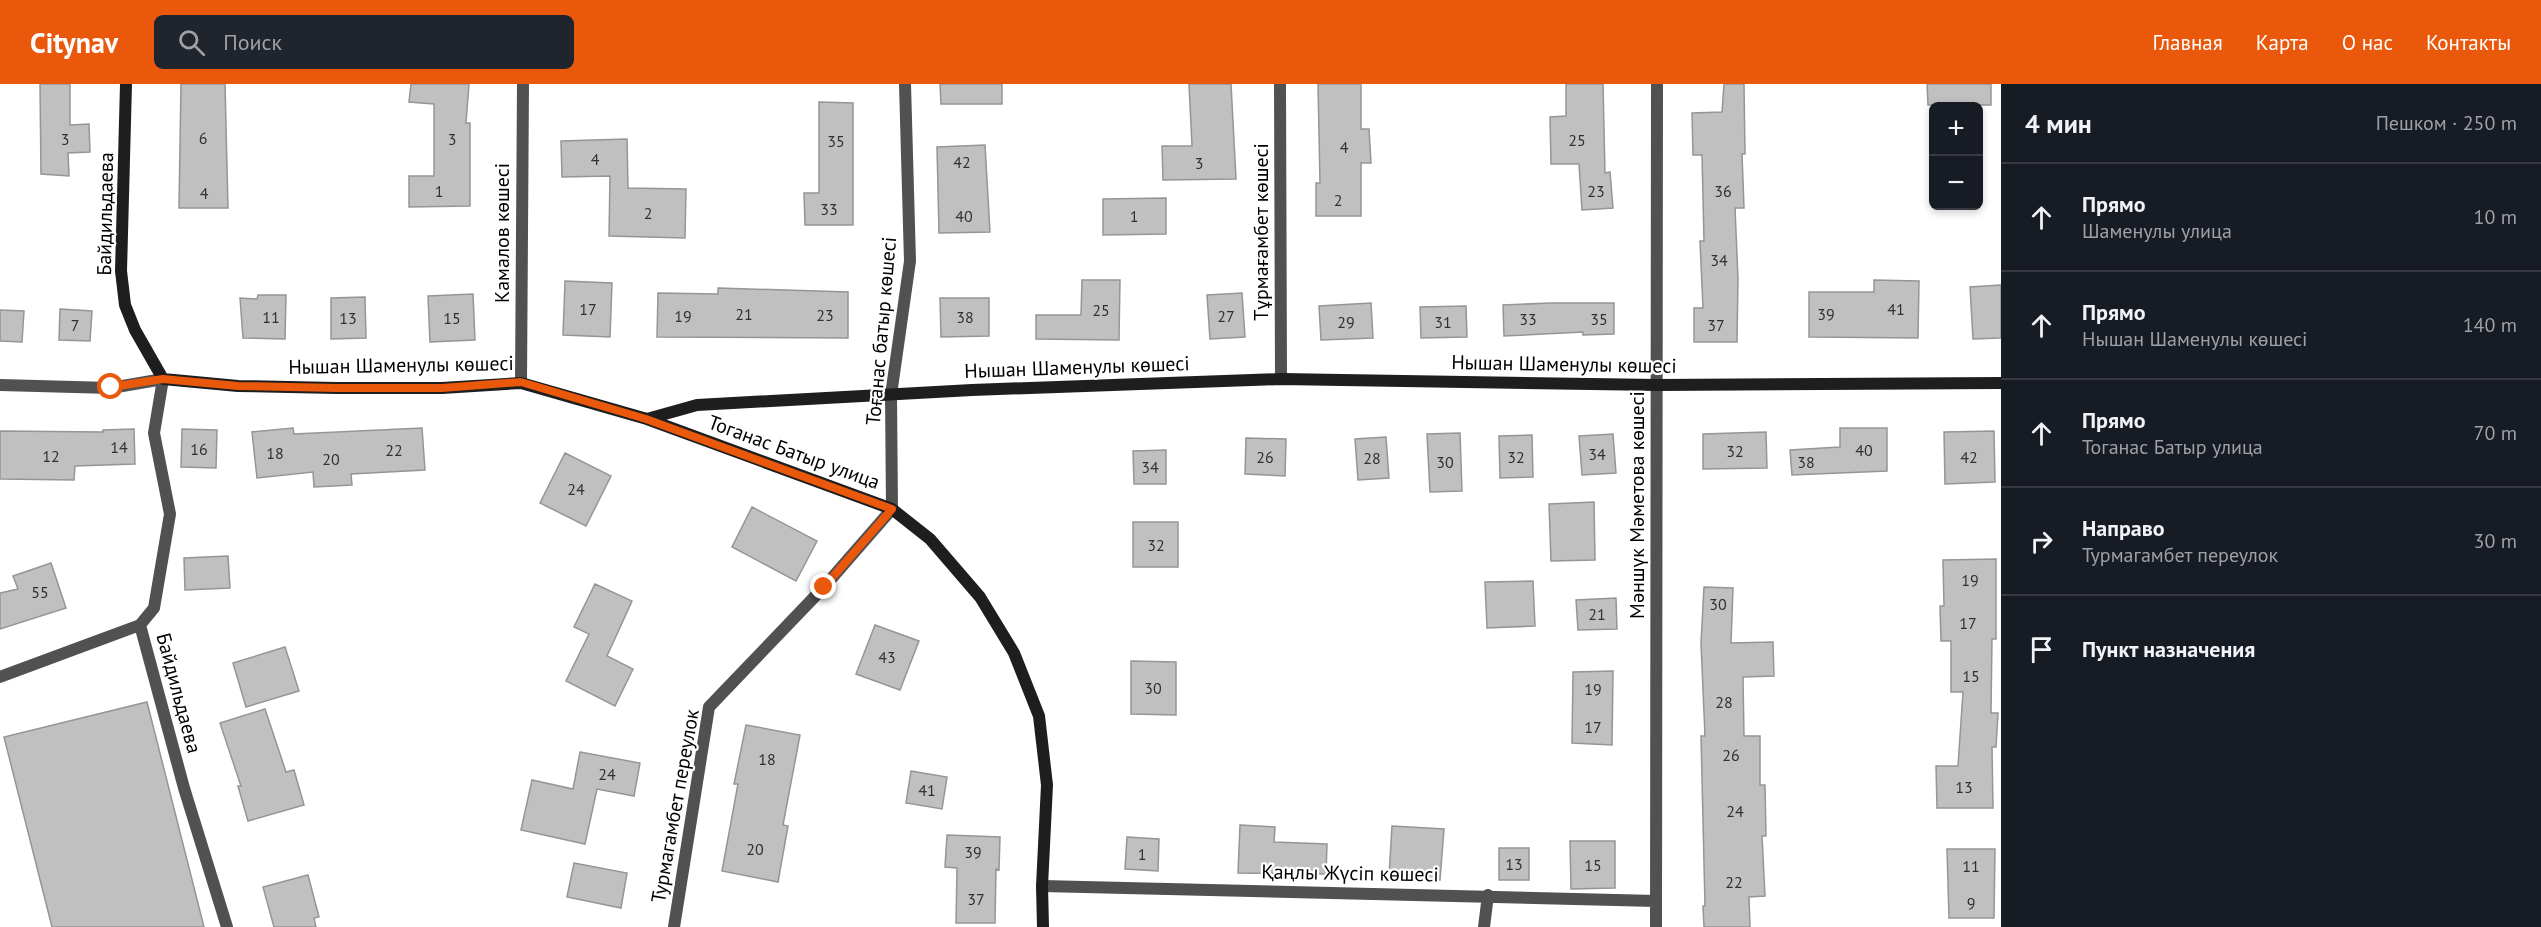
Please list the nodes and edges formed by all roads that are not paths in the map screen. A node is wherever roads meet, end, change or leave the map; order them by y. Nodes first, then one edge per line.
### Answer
1 (126, 84) edge
2 (523, 84) edge
3 (905, 84) edge
4 (1280, 84) edge
5 (1657, 84) edge
6 (163, 379) junction
7 (1281, 379) junction
8 (521, 382) junction
9 (2001, 383) edge
10 (0, 385) edge
11 (1657, 385) junction
12 (891, 395) junction
13 (646, 419) junction
14 (892, 509) junction
15 (141, 625) junction
16 (0, 677) edge
17 (1042, 886) junction
18 (1488, 895) junction
19 (1656, 901) junction
20 (227, 927) edge
21 (674, 927) edge
22 (1043, 927) edge
23 (1484, 927) edge
24 (1656, 927) edge

1 - 6 street, Байдильдаева
2 - 8 street, Камалов көшесі
3 - 12 street, Тоғанас батыр көшесі
4 - 7 street, Тұрмағамбет көшесі
5 - 11 street, Мәншүк Мәметова көшесі
6 - 8 street, Нышан Шаменулы көшесі
6 - 10 street
6 - 15 street, Байдильдаева
7 - 11 street, Нышан Шаменулы көшесі
7 - 12 street, Нышан Шаменулы көшесі
8 - 13 street, Нышан Шаменулы көшесі
9 - 11 street, Нышан Шаменулы көшесі
11 - 19 street, Мәншүк Мәметова көшесі
12 - 13 street, Нышан Шаменулы көшесі
12 - 14 street, Тоғанас батыр көшесі
13 - 14 street, Тоганас Батыр улица
14 - 17 street, Тоганас Батыр улица
14 - 21 street, Турмагамбет переулок
15 - 16 street
15 - 20 street, Байдильдаева
17 - 18 street, Қаңлы Жүсіп көшесі
17 - 22 street, Тоганас Батыр улица
18 - 19 street, Қаңлы Жүсіп көшесі
18 - 23 street
19 - 24 street, Мәншүк Мәметова көшесі

